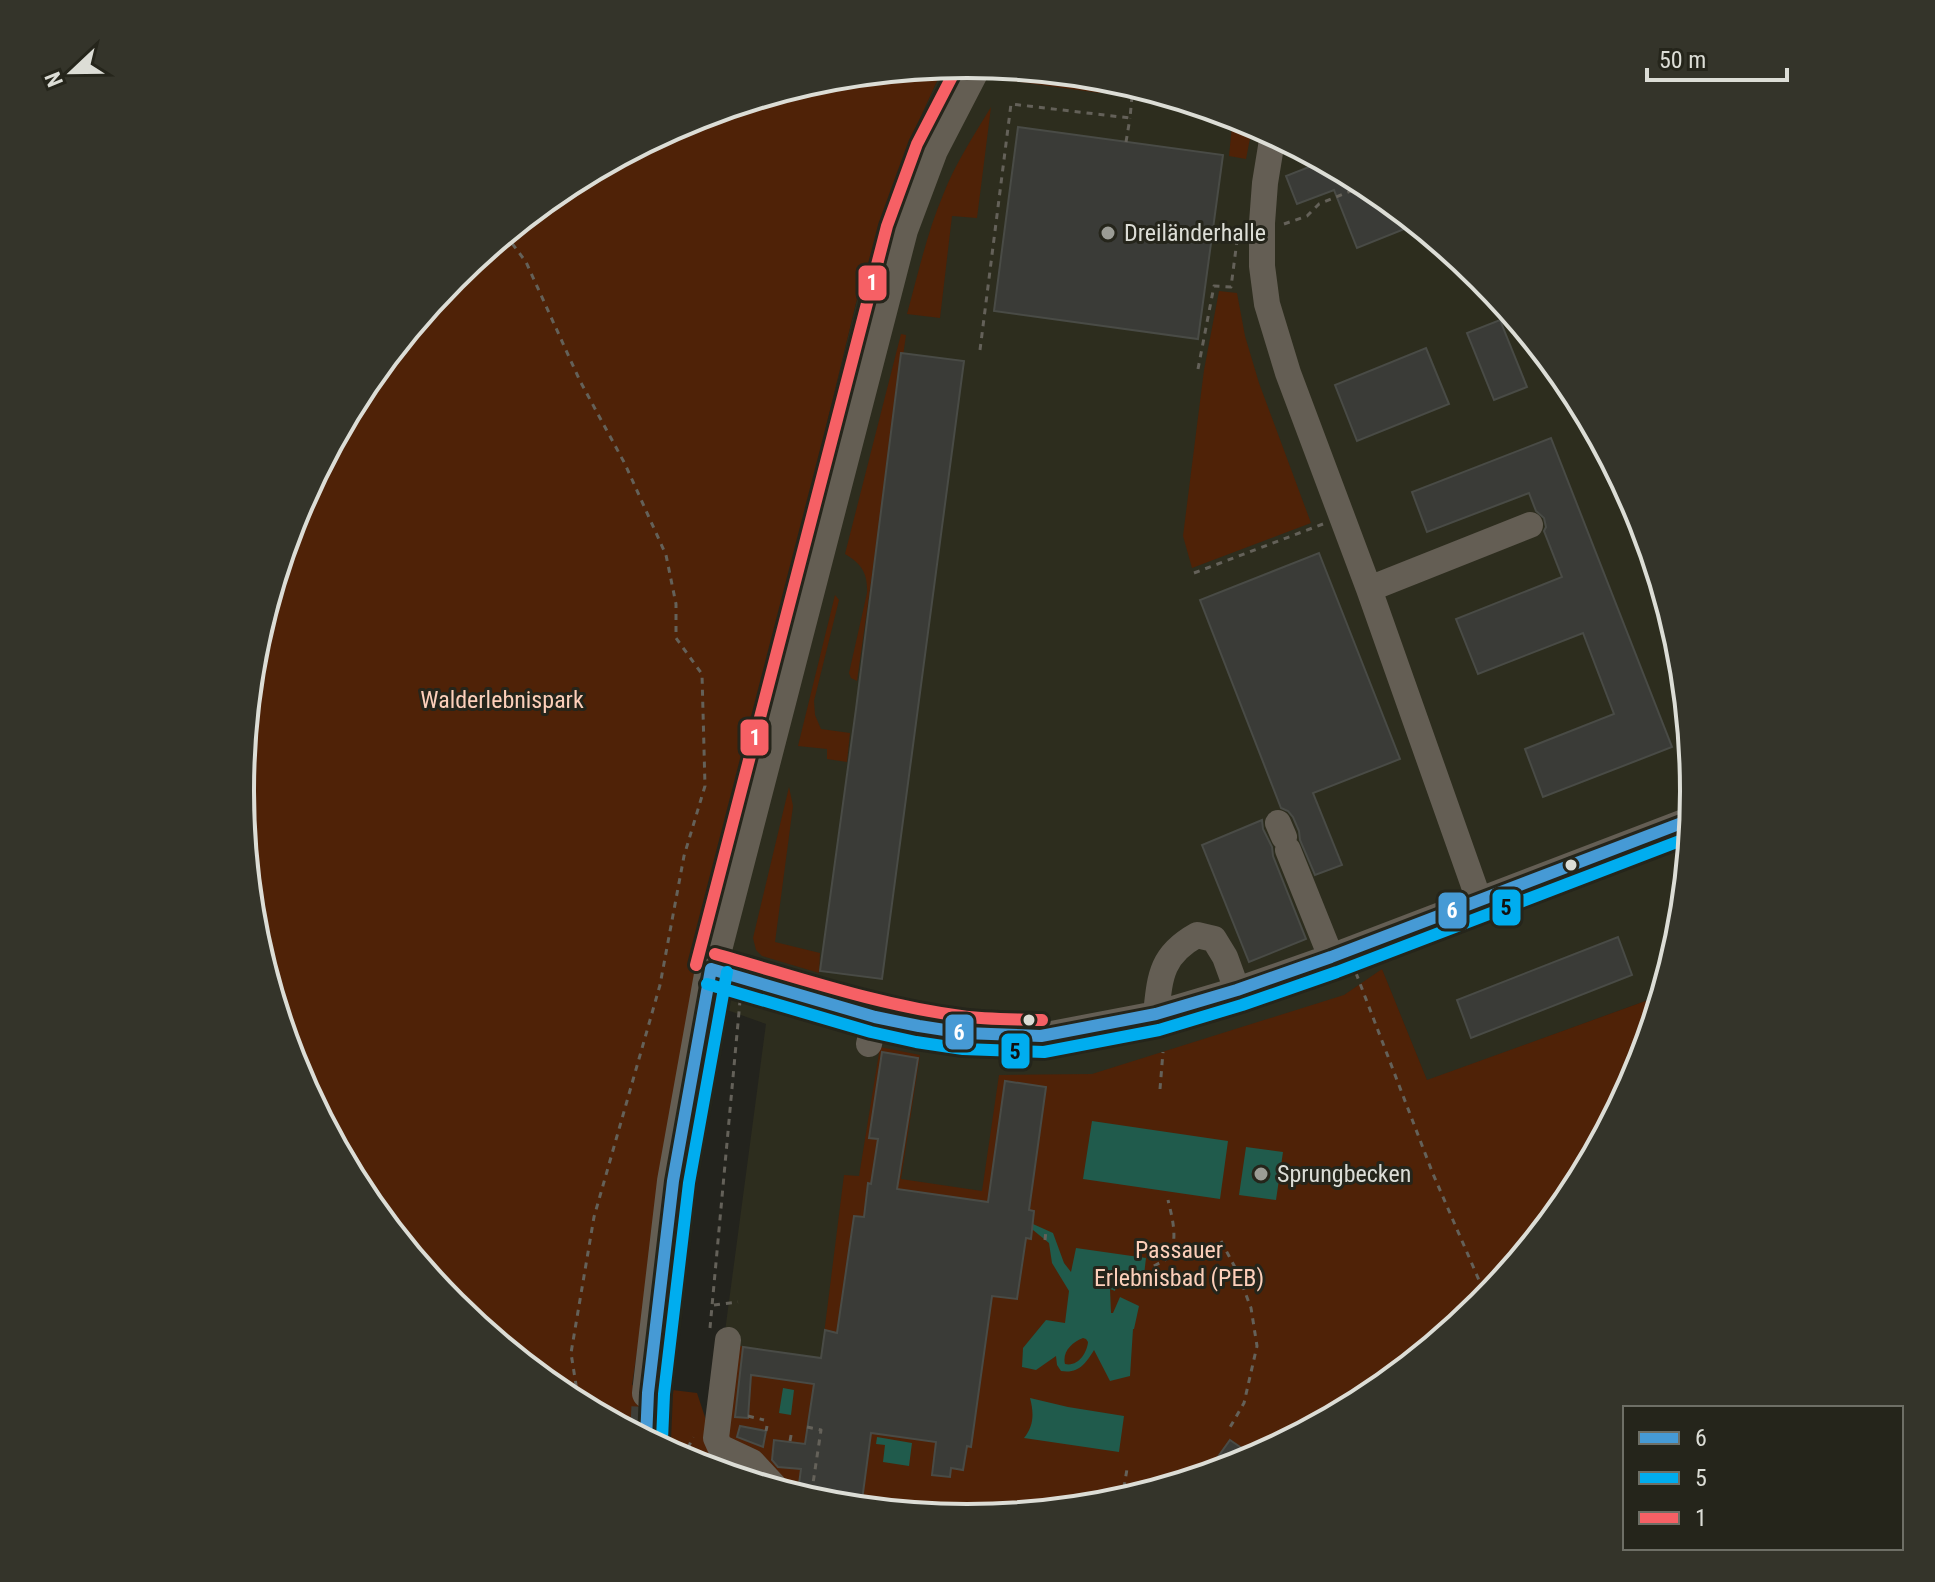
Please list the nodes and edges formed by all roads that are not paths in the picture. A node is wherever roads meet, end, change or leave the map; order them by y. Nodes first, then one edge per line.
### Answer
1 (969, 78) edge
2 (1271, 146) edge
3 (1530, 525) dead end
4 (1369, 589) junction
5 (1679, 824) edge
6 (1283, 837) dead end
7 (1479, 900) junction
8 (1339, 953) junction
9 (711, 969) junction
10 (1237, 990) junction
11 (1156, 1014) junction
12 (875, 1017) junction
13 (869, 1044) dead end
14 (718, 1338) road end
15 (648, 1393) tunnel mouth
16 (763, 1474) edge

1 - 9 main road
2 - 4 street
3 - 4 street
4 - 7 street
5 - 7 street
6 - 8 street
7 - 8 street
8 - 10 street
9 - 12 street
9 - 15 main road
10 - 11 street
10 - 11 street
11 - 12 street
12 - 13 street
14 - 16 street

